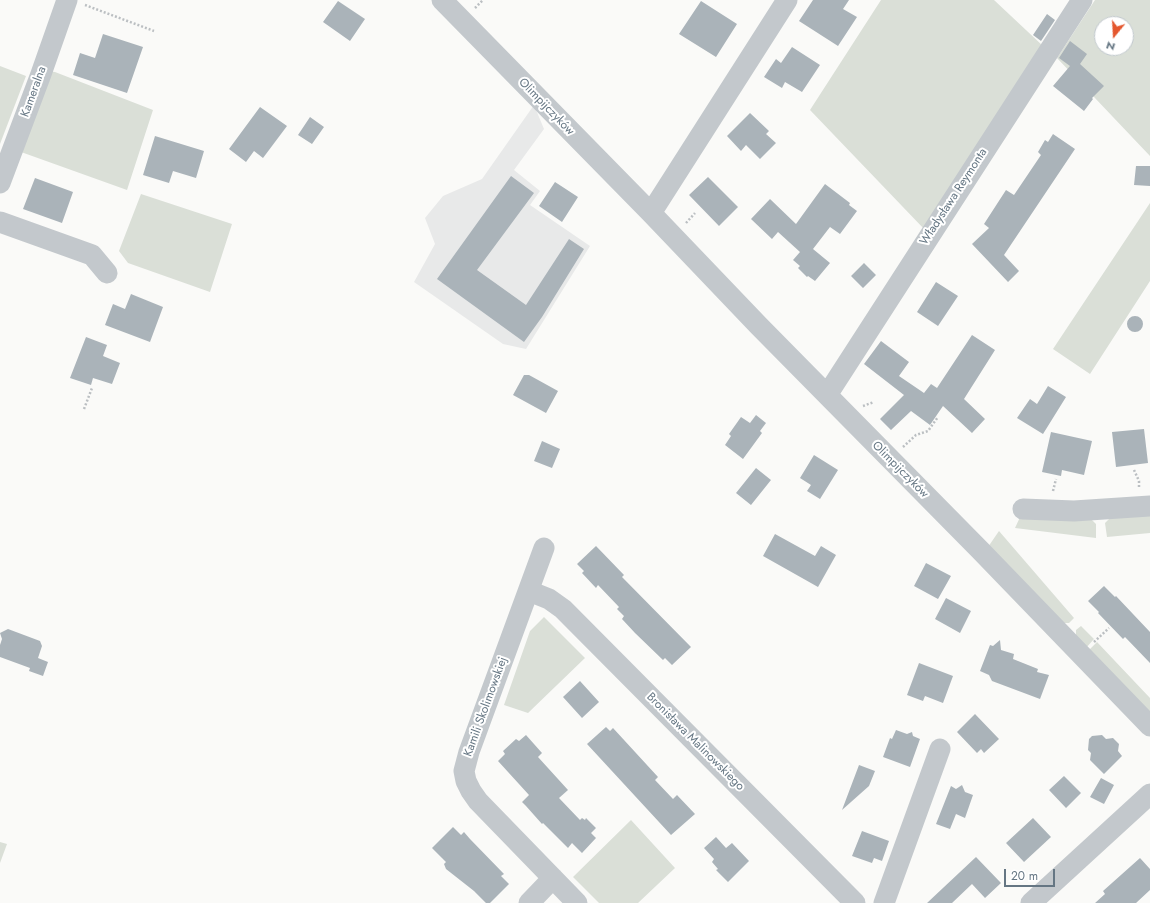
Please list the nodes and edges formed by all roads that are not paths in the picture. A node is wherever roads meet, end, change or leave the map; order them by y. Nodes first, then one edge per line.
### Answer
1 (442, 0) edge
2 (787, 0) edge
3 (1082, 0) edge
4 (73, 1) edge
5 (0, 183) edge
6 (651, 213) junction
7 (0, 222) edge
8 (107, 273) dead end
9 (826, 395) junction
10 (1144, 499) edge
11 (1023, 509) dead end
12 (544, 548) dead end
13 (529, 591) junction
14 (1150, 726) edge
15 (940, 749) dead end
16 (1150, 794) edge
17 (553, 878) junction
18 (528, 903) edge
19 (578, 903) edge
20 (854, 903) edge
21 (884, 903) edge
22 (1031, 903) edge

1 - 6 street, Olimpijczyków
2 - 6 street
3 - 9 street, Władysława Reymonta
4 - 5 street, Kameralna
6 - 9 street, Olimpijczyków
7 - 8 street
9 - 14 street, Olimpijczyków
10 - 11 street
12 - 13 street, Kamili Skolimowskiej
13 - 17 street, Kamili Skolimowskiej
13 - 20 street, Bronisława Malinowskiego
15 - 21 street
16 - 22 street
17 - 18 street
17 - 19 street, Kamili Skolimowskiej

